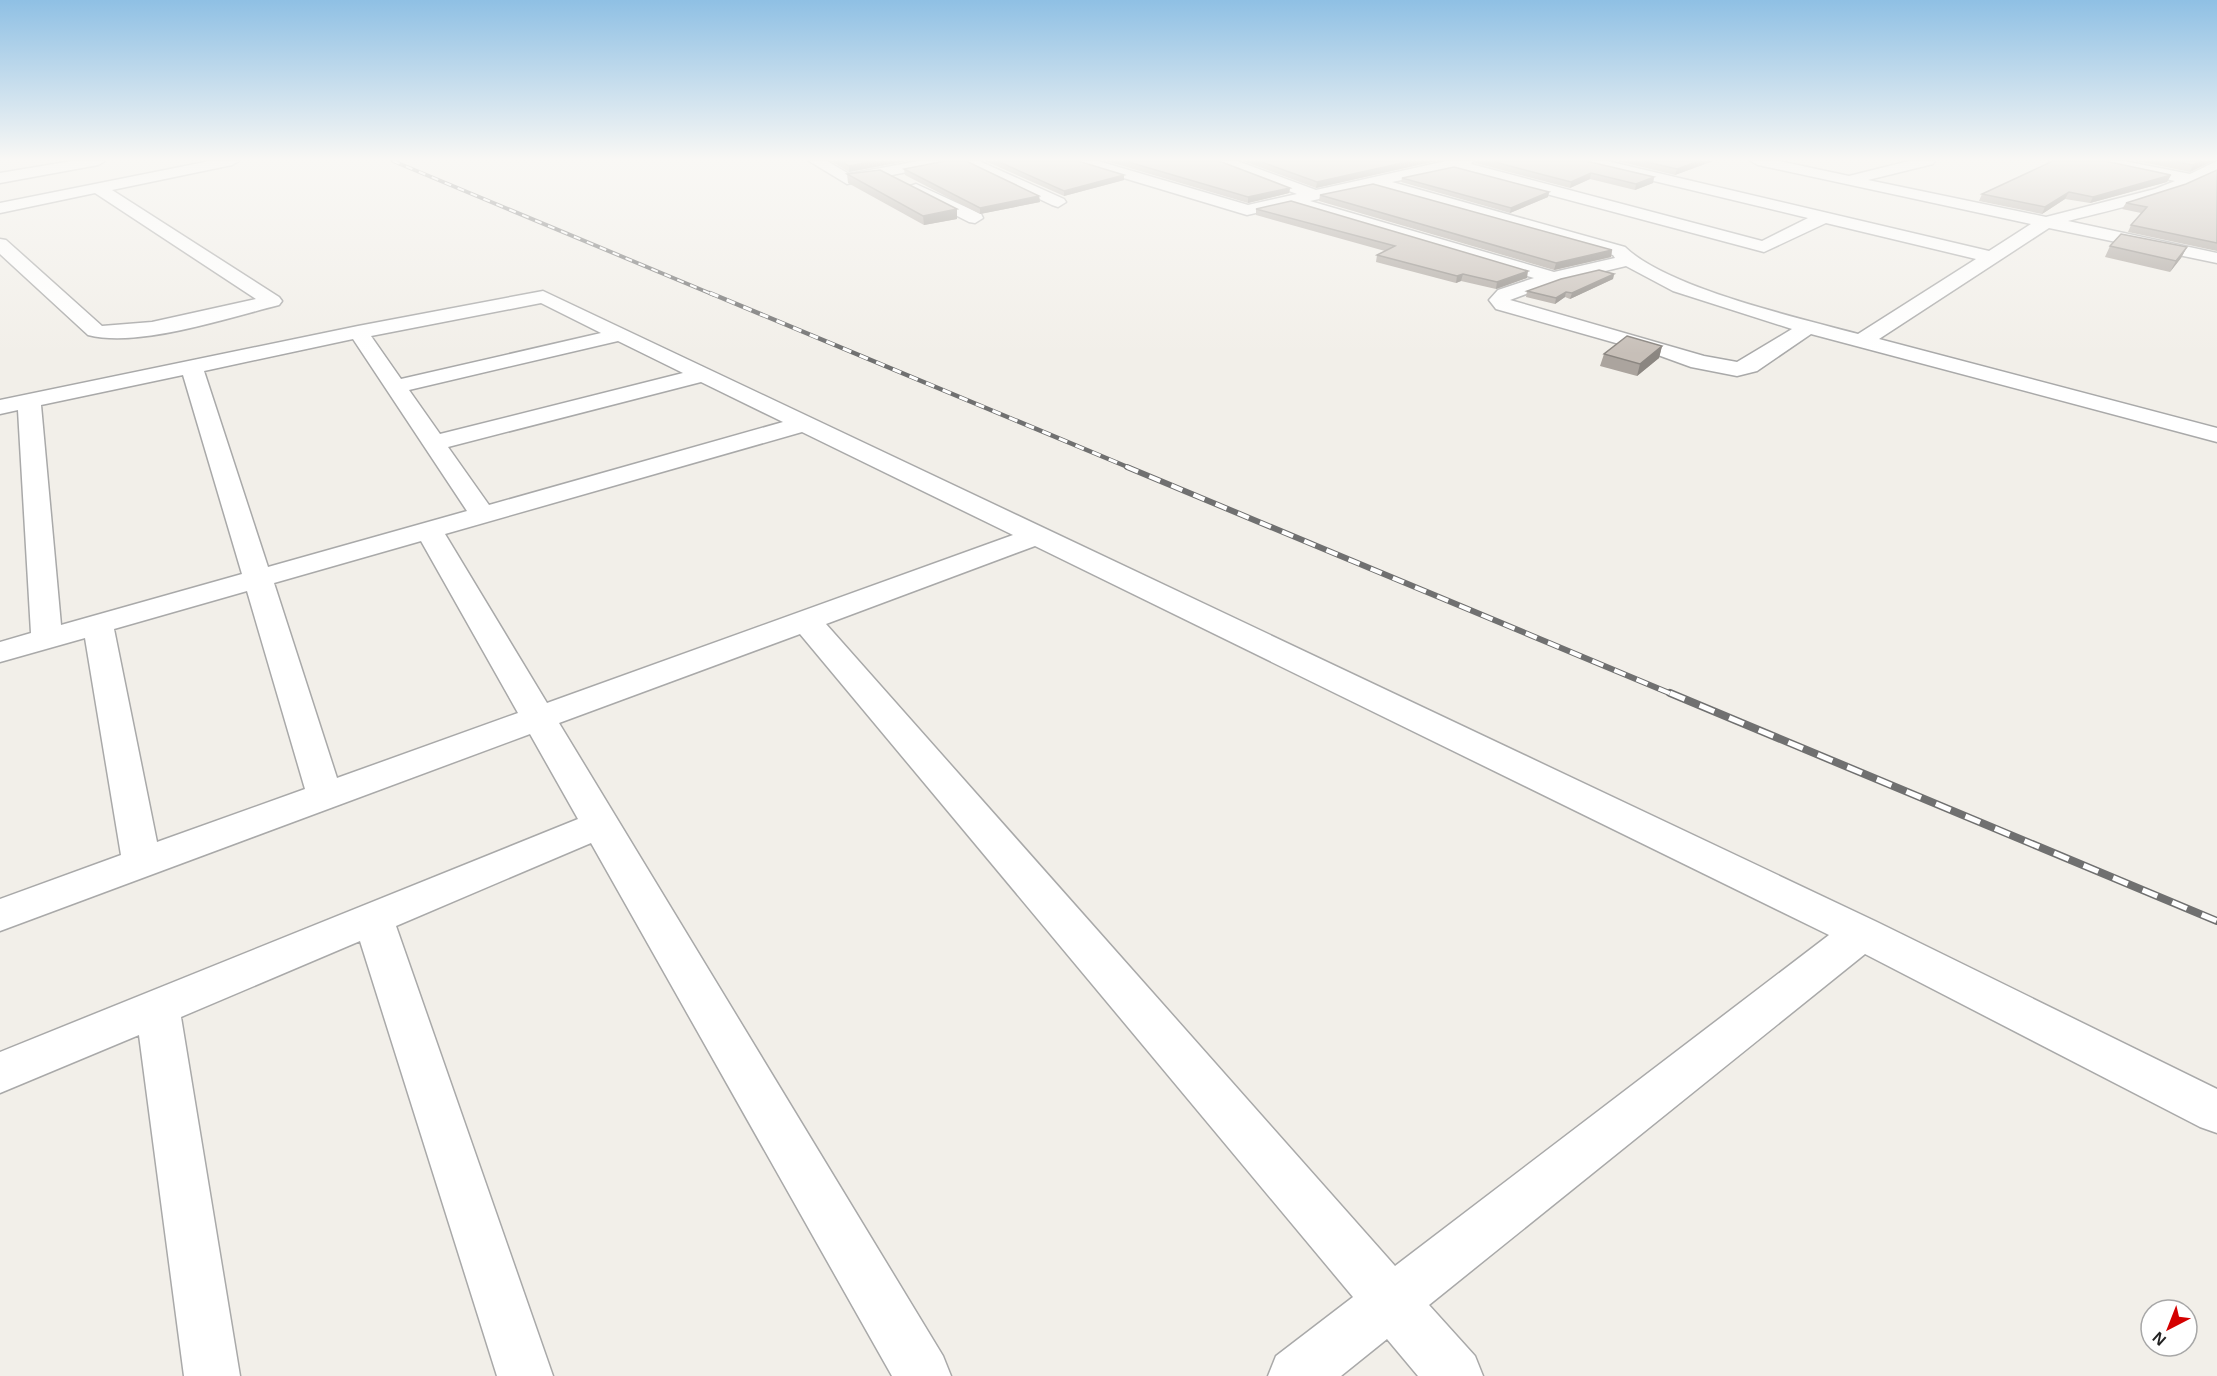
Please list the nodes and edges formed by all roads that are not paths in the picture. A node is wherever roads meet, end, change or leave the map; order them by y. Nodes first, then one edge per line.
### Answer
1 (155, 225) edge
2 (1374, 225) edge
3 (1527, 225) edge
4 (1686, 225) edge
5 (1808, 225) edge
6 (1858, 225) edge
7 (2041, 225) edge
8 (2061, 225) edge
9 (0, 244) edge
10 (1991, 257) junction
11 (2217, 258) edge
12 (1628, 260) junction
13 (1553, 278) junction
14 (1808, 327) junction
15 (357, 332) junction
16 (619, 335) junction
17 (1863, 340) junction
18 (192, 367) junction
19 (702, 375) junction
20 (394, 387) junction
21 (29, 401) junction
22 (0, 407) edge
23 (803, 424) junction
24 (2217, 435) edge
25 (433, 442) junction
26 (482, 514) junction
27 (428, 530) junction
28 (1037, 536) junction
29 (257, 578) junction
30 (806, 621) junction
31 (98, 624) junction
32 (47, 638) junction
33 (0, 652) edge
34 (539, 718) junction
35 (325, 796) junction
36 (599, 825) junction
37 (142, 863) junction
38 (0, 915) edge
39 (374, 918) junction
40 (1862, 933) junction
41 (157, 1008) junction
42 (0, 1073) edge
43 (2217, 1112) edge
44 (1391, 1301) junction
45 (212, 1376) edge
46 (525, 1376) edge
47 (923, 1376) edge
48 (1296, 1376) edge
49 (1455, 1376) edge

1 - 9 street
2 - 13 street
3 - 12 street
4 - 5 street
6 - 10 street
7 - 10 street
8 - 11 street
10 - 17 street
12 - 13 street
12 - 14 street
13 - 14 street
14 - 17 street
15 - 16 street
15 - 18 street
15 - 20 street
16 - 19 street
16 - 20 street
17 - 24 street
18 - 21 street
18 - 29 street
19 - 23 street
19 - 25 street
20 - 25 street
21 - 22 street
21 - 32 street
23 - 26 street
23 - 28 street
25 - 26 street
26 - 27 street
27 - 29 street
27 - 34 street
28 - 30 street
28 - 40 street
29 - 31 street
29 - 35 street
30 - 34 street
30 - 44 street
31 - 32 street
31 - 37 street
32 - 33 street
34 - 35 street
34 - 36 street
35 - 37 street
36 - 39 street
36 - 47 street
37 - 38 street
39 - 41 street
39 - 46 street
40 - 43 street
40 - 44 street
41 - 42 street
41 - 45 street
44 - 48 street
44 - 49 street

